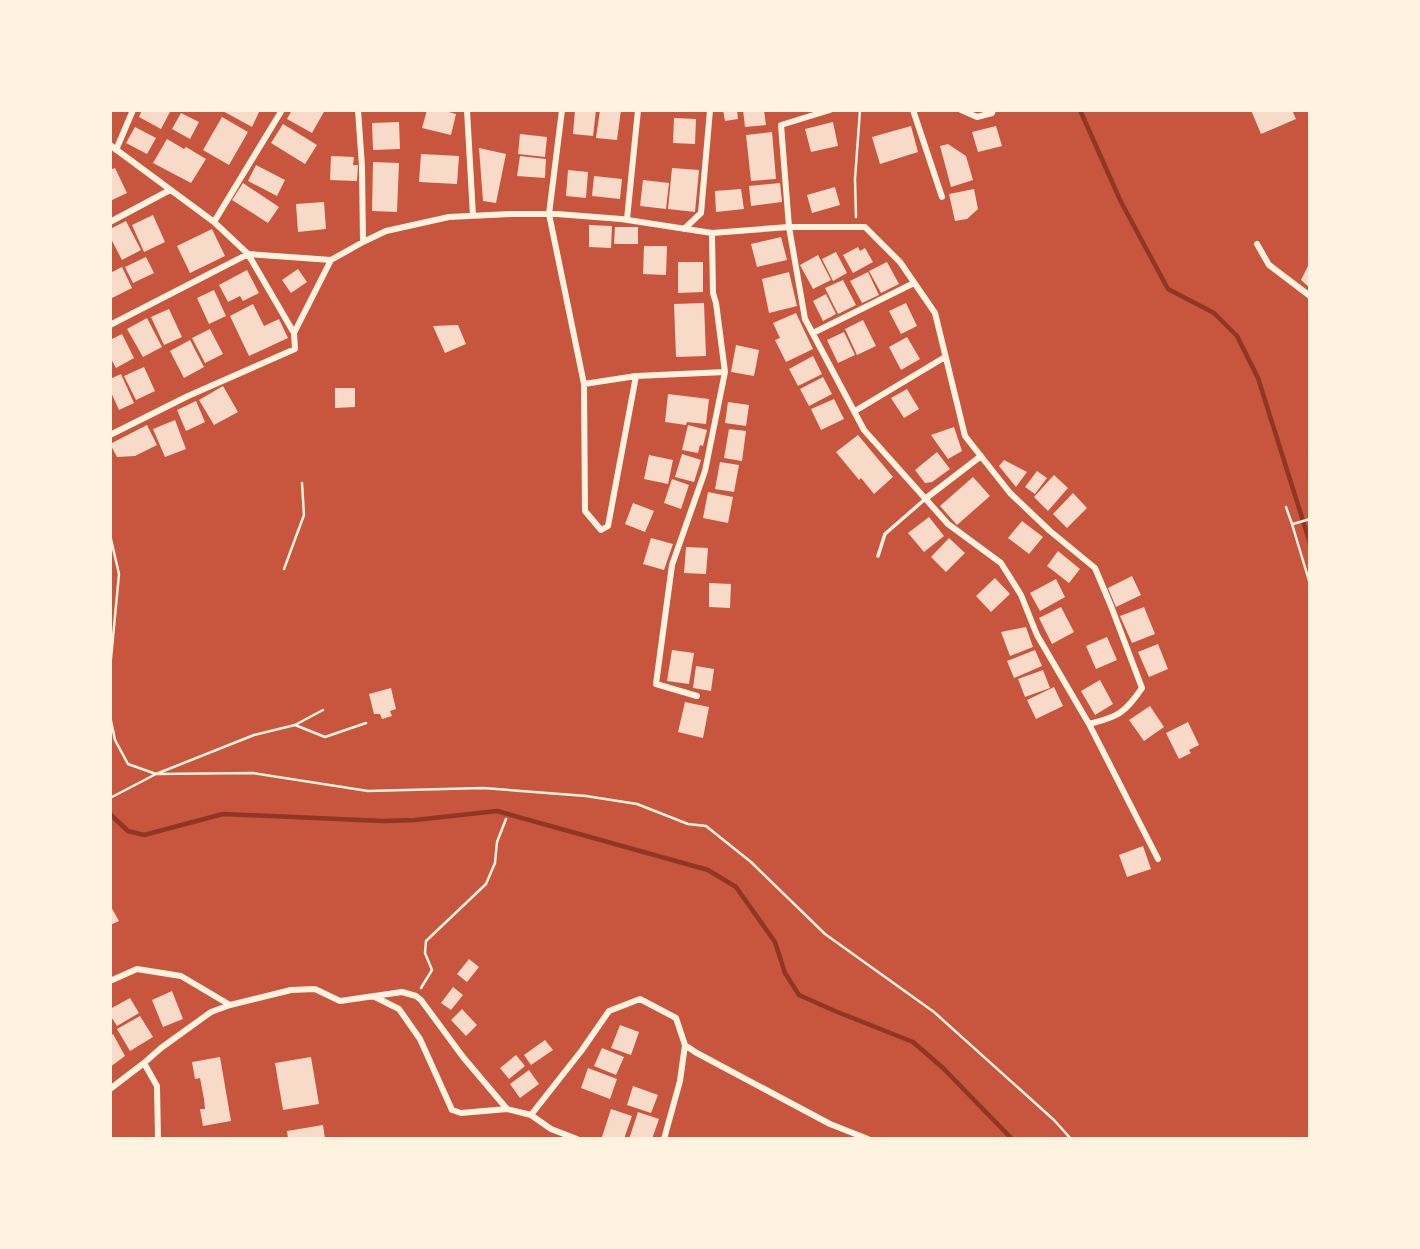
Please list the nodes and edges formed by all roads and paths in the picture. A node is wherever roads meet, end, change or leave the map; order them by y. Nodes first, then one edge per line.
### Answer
1 (133, 110) edge
2 (282, 110) edge
3 (358, 110) edge
4 (467, 110) edge
5 (562, 110) edge
6 (638, 110) edge
7 (710, 110) edge
8 (830, 110) edge
9 (859, 110) edge
10 (913, 110) edge
11 (961, 110) edge
12 (993, 110) edge
13 (113, 147) edge
14 (170, 190) junction
15 (942, 197) dead end
16 (549, 214) junction
17 (473, 216) junction
18 (627, 219) junction
19 (110, 222) edge
20 (214, 222) junction
21 (789, 227) junction
22 (857, 227) junction
23 (684, 229) junction
24 (712, 233) junction
25 (363, 242) junction
26 (1257, 244) dead end
27 (248, 254) junction
28 (331, 260) junction
29 (914, 283) junction
30 (1310, 296) edge
31 (110, 325) edge
32 (294, 333) junction
33 (813, 333) junction
34 (945, 357) junction
35 (725, 372) junction
36 (636, 376) junction
37 (584, 384) junction
38 (855, 411) junction
39 (110, 435) edge
40 (981, 456) junction
41 (302, 483) dead end
42 (925, 499) junction
43 (1286, 507) dead end
44 (1310, 519) edge
45 (1292, 524) junction
46 (110, 535) edge
47 (878, 556) dead end
48 (284, 569) dead end
49 (1310, 584) edge
50 (110, 669) edge
51 (697, 696) dead end
52 (323, 710) dead end
53 (110, 716) edge
54 (366, 723) dead end
55 (1089, 724) junction
56 (295, 725) junction
57 (156, 774) junction
58 (110, 798) edge
59 (506, 819) dead end
60 (1158, 859) dead end
61 (110, 981) edge
62 (416, 996) junction
63 (374, 998) junction
64 (230, 1005) junction
65 (685, 1045) junction
66 (144, 1063) junction
67 (110, 1089) edge
68 (507, 1109) junction
69 (531, 1115) junction
70 (564, 1136) edge
71 (158, 1139) edge
72 (577, 1139) edge
73 (664, 1139) edge
74 (868, 1139) edge
75 (1071, 1139) edge

1 - 13 street
2 - 20 street
3 - 25 street
4 - 17 street
5 - 16 street
6 - 18 street
7 - 23 street
8 - 21 street
9 - 22 path
10 - 15 street
11 - 12 street
13 - 14 street
14 - 19 street
14 - 20 street
16 - 17 street
16 - 18 street
16 - 37 street
17 - 25 street
18 - 23 street
20 - 27 street
21 - 22 street
21 - 24 street
21 - 33 street
22 - 29 street
23 - 24 street
24 - 35 street
25 - 28 street
26 - 30 street
27 - 28 street
27 - 31 street
27 - 32 street
28 - 32 street
29 - 33 street
29 - 34 street
32 - 39 street
33 - 38 street
34 - 38 street
34 - 40 street
35 - 36 street
35 - 51 street
36 - 37 street
36 - 37 street
38 - 42 street
40 - 42 street
40 - 55 street
41 - 48 path
42 - 47 lane
42 - 55 street
43 - 45 path
44 - 45 path
45 - 49 path
46 - 50 path
52 - 56 path
53 - 57 path
54 - 56 path
55 - 60 street
56 - 57 path
57 - 58 path
57 - 75 path
59 - 62 path
61 - 64 street
62 - 63 street
62 - 68 street
63 - 64 street
63 - 68 street
64 - 66 street
65 - 69 street
65 - 73 street
65 - 74 street
66 - 67 street
66 - 71 street
68 - 69 street
69 - 70 street
70 - 72 street

